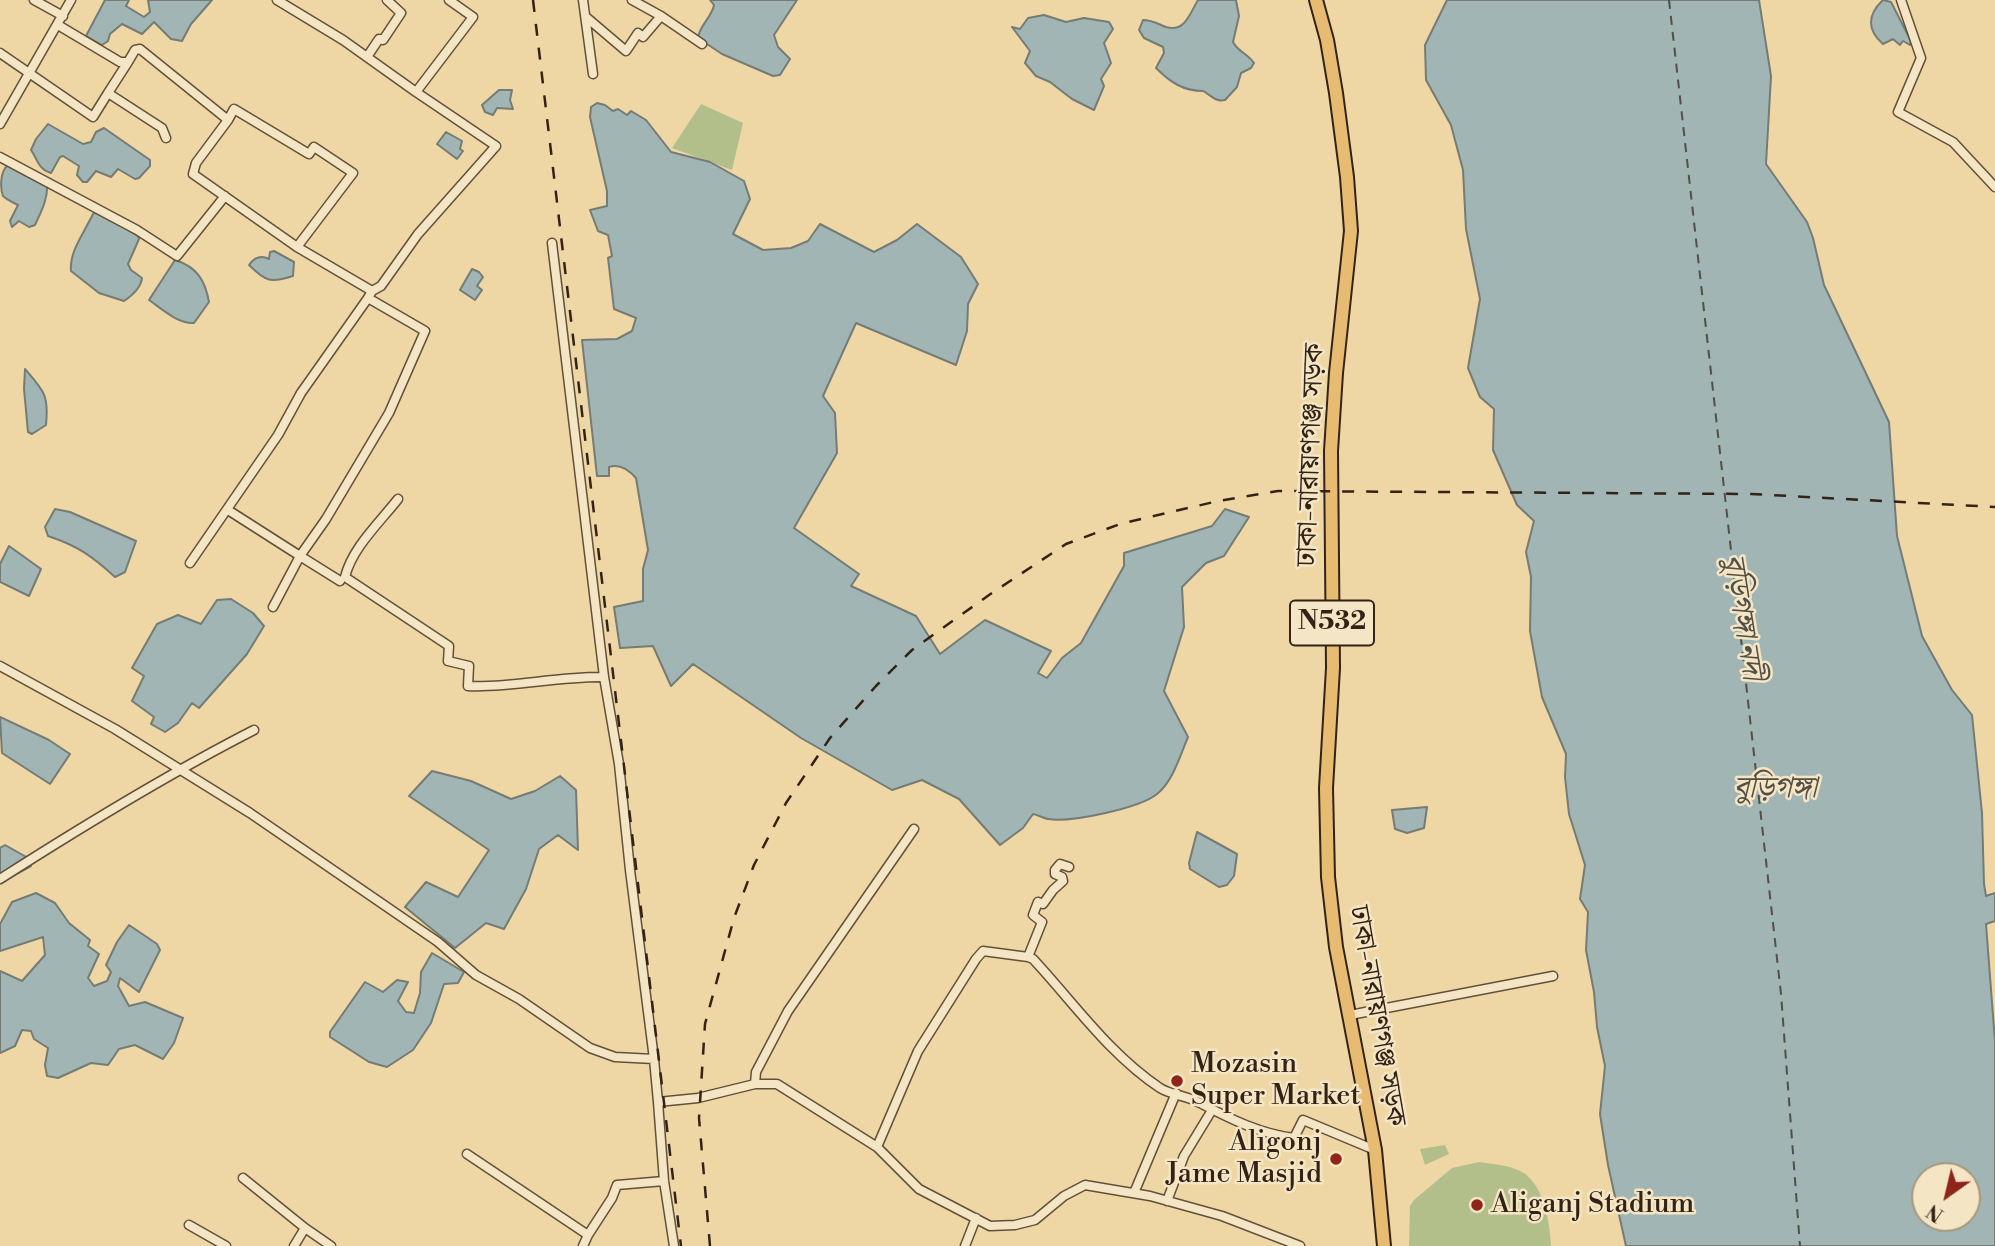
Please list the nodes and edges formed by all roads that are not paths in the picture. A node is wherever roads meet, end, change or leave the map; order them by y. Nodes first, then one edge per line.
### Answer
1 (34, 0) edge
2 (71, 0) edge
3 (387, 0) edge
4 (449, 0) edge
5 (583, 0) edge
6 (632, 0) edge
7 (1316, 0) edge
8 (1901, 0) edge
9 (279, 1) edge
10 (63, 16) junction
11 (661, 16) junction
12 (586, 17) junction
13 (58, 25) junction
14 (702, 44) dead end
15 (0, 53) edge
16 (366, 57) junction
17 (128, 62) junction
18 (31, 74) junction
19 (593, 74) dead end
20 (416, 92) junction
21 (108, 93) junction
22 (228, 120) junction
23 (0, 124) edge
24 (166, 138) dead end
25 (0, 157) edge
26 (1995, 187) edge
27 (225, 196) junction
28 (552, 243) dead end
29 (297, 247) junction
30 (370, 295) junction
31 (398, 499) dead end
32 (228, 510) junction
33 (300, 556) junction
34 (190, 563) dead end
35 (340, 581) dead end
36 (273, 607) dead end
37 (0, 666) edge
38 (604, 677) junction
39 (254, 730) dead end
40 (179, 768) junction
41 (914, 829) dead end
42 (1069, 867) dead end
43 (0, 879) edge
44 (1028, 957) junction
45 (1553, 976) dead end
46 (1350, 1015) junction
47 (654, 1059) junction
48 (755, 1084) junction
49 (1176, 1093) junction
50 (658, 1102) junction
51 (1212, 1110) junction
52 (877, 1147) junction
53 (1375, 1150) junction
54 (467, 1154) dead end
55 (243, 1178) dead end
56 (664, 1181) junction
57 (1134, 1193) junction
58 (1167, 1201) junction
59 (976, 1218) junction
60 (189, 1224) dead end
61 (305, 1228) junction
62 (588, 1235) junction
63 (226, 1246) edge
64 (294, 1246) edge
65 (331, 1246) edge
66 (583, 1246) edge
67 (674, 1246) edge
68 (965, 1246) edge
69 (1300, 1246) edge
70 (1384, 1246) edge

1 - 10 street
2 - 10 street
3 - 16 street
4 - 20 street
5 - 12 street
6 - 11 street
7 - 46 highway, ঢাকা-নারায়ণগঞ্জ সড়ক / N532
8 - 26 street
9 - 16 street
10 - 13 street
11 - 12 street
11 - 14 street
12 - 19 street
13 - 17 street
13 - 18 street
15 - 18 street
16 - 20 street
17 - 21 street
17 - 22 street
18 - 21 street
18 - 23 street
20 - 30 street
21 - 24 street
22 - 27 street
22 - 29 street
25 - 27 street
27 - 29 street
28 - 38 street
29 - 30 street
30 - 32 street
30 - 33 street
31 - 38 street
32 - 33 street
32 - 34 street
33 - 35 street
33 - 36 street
37 - 40 street
38 - 47 street
39 - 40 street
40 - 43 street
40 - 47 street
41 - 48 street
42 - 44 street
44 - 49 street
44 - 52 street
45 - 46 street
46 - 53 highway, ঢাকা-নারায়ণগঞ্জ সড়ক / N532
47 - 50 street
48 - 50 street
48 - 52 street
49 - 51 street
49 - 57 street
50 - 56 street
51 - 53 street
51 - 58 street
52 - 59 street
53 - 70 highway, ঢাকা-নারায়ণগঞ্জ সড়ক / N532
54 - 62 street
55 - 61 street
56 - 62 street
56 - 67 street
57 - 58 street
57 - 59 street
58 - 69 street
59 - 68 street
60 - 63 street
61 - 64 street
61 - 65 street
62 - 66 street

